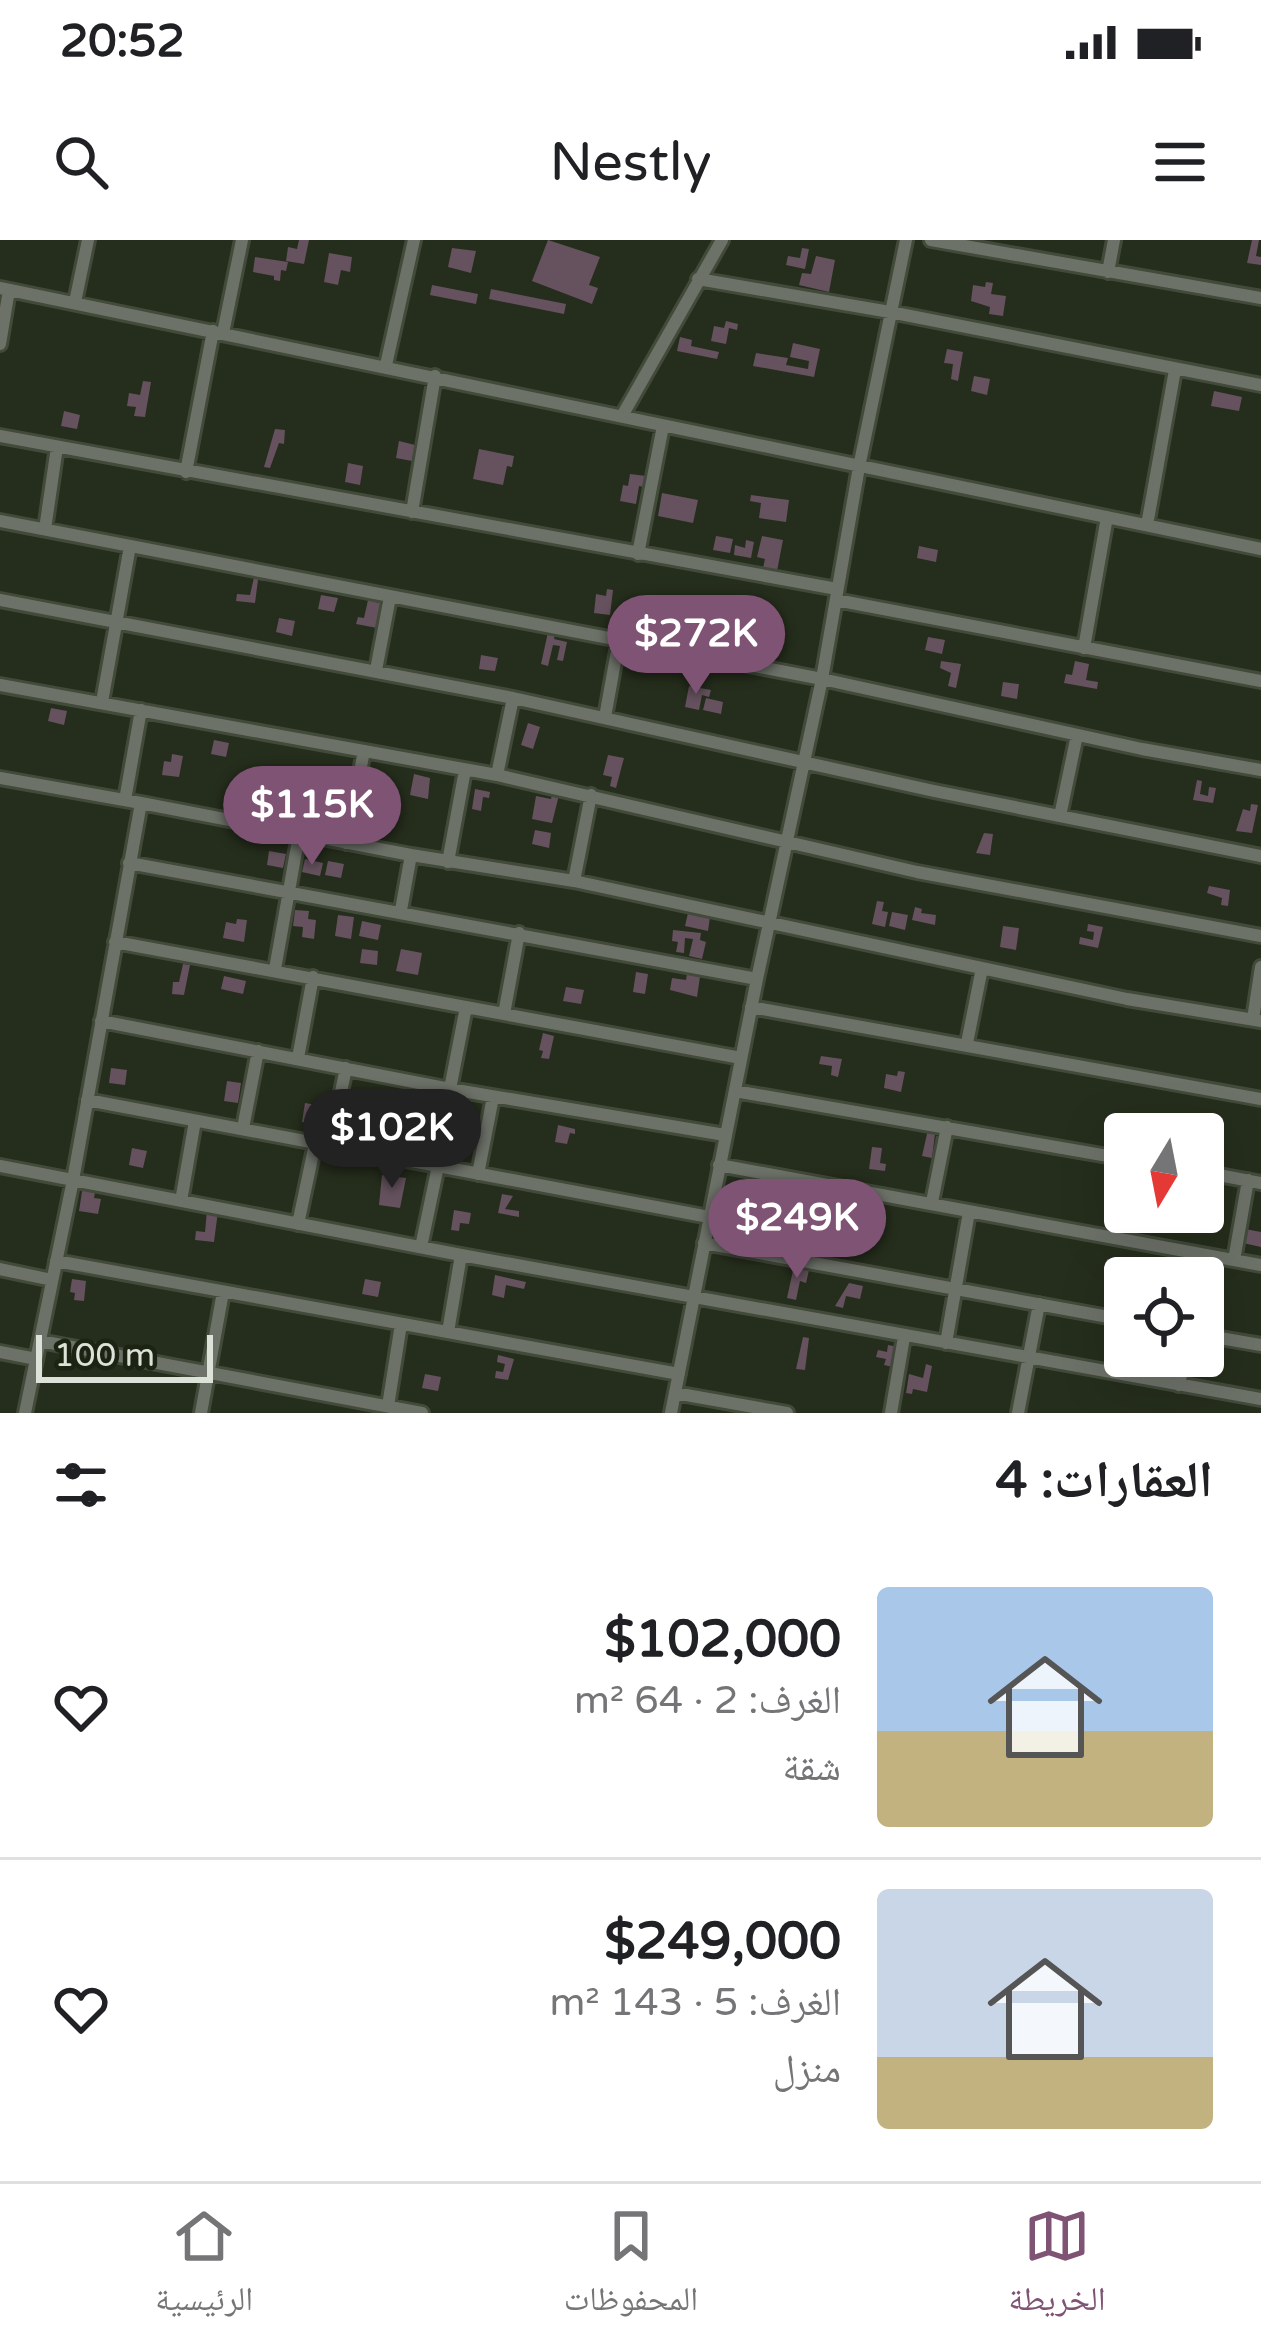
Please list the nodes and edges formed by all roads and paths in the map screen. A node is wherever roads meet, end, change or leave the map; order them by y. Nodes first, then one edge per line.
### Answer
1 (88, 240) edge
2 (242, 240) edge
3 (414, 240) edge
4 (722, 240) edge
5 (906, 240) edge
6 (931, 240) edge
7 (1114, 240) edge
8 (1108, 272) junction
9 (698, 279) junction
10 (5, 289) edge
11 (1261, 298) edge
12 (75, 302) junction
13 (890, 312) junction
14 (218, 332) junction
15 (0, 344) edge
16 (386, 365) junction
17 (1175, 370) junction
18 (435, 376) junction
19 (1261, 386) edge
20 (622, 416) junction
21 (663, 426) junction
22 (0, 436) edge
23 (57, 447) junction
24 (859, 467) junction
25 (186, 472) junction
26 (412, 512) junction
27 (1107, 517) junction
28 (0, 521) edge
29 (1147, 525) junction
30 (45, 529) junction
31 (130, 547) junction
32 (1261, 549) edge
33 (638, 554) junction
34 (837, 594) junction
35 (390, 597) junction
36 (0, 600) edge
37 (116, 622) junction
38 (619, 640) junction
39 (1084, 648) junction
40 (376, 670) junction
41 (822, 679) junction
42 (1261, 680) edge
43 (0, 685) edge
44 (513, 698) junction
45 (102, 702) junction
46 (141, 710) junction
47 (605, 717) junction
48 (1077, 735) junction
49 (364, 751) junction
50 (804, 762) junction
51 (465, 770) junction
52 (1261, 770) edge
53 (497, 775) junction
54 (0, 778) edge
55 (591, 795) junction
56 (125, 800) junction
57 (141, 803) junction
58 (1060, 816) junction
59 (299, 835) junction
60 (787, 841) junction
61 (346, 843) junction
62 (411, 855) junction
63 (1261, 856) edge
64 (129, 862) junction
65 (448, 862) junction
66 (574, 881) junction
67 (289, 892) junction
68 (400, 910) junction
69 (769, 923) junction
70 (519, 933) junction
71 (1261, 936) edge
72 (115, 942) junction
73 (1261, 967) edge
74 (982, 968) junction
75 (275, 969) junction
76 (314, 977) junction
77 (757, 980) junction
78 (466, 1007) junction
79 (751, 1007) junction
80 (504, 1014) junction
81 (1257, 1020) edge
82 (100, 1021) junction
83 (967, 1043) junction
84 (258, 1051) junction
85 (298, 1058) junction
86 (741, 1058) junction
87 (346, 1068) junction
88 (450, 1089) junction
89 (735, 1091) junction
90 (493, 1097) junction
91 (1261, 1099) edge
92 (87, 1100) junction
93 (195, 1121) junction
94 (947, 1127) junction
95 (243, 1128) junction
96 (725, 1135) junction
97 (323, 1144) junction
98 (1104, 1155) edge
99 (719, 1165) junction
100 (0, 1166) edge
101 (438, 1166) junction
102 (478, 1174) junction
103 (1224, 1176) edge
104 (73, 1180) junction
105 (1254, 1181) edge
106 (181, 1201) junction
107 (932, 1202) junction
108 (969, 1212) junction
109 (709, 1217) junction
110 (298, 1224) junction
111 (704, 1243) junction
112 (421, 1247) junction
113 (461, 1255) junction
114 (1207, 1255) joint
115 (1234, 1260) junction
116 (56, 1261) junction
117 (1261, 1265) edge
118 (0, 1269) edge
119 (52, 1280) junction
120 (957, 1288) junction
121 (223, 1292) junction
122 (694, 1296) junction
123 (1039, 1304) junction
124 (1104, 1316) edge
125 (401, 1324) junction
126 (448, 1332) junction
127 (904, 1336) junction
128 (1224, 1339) edge
129 (40, 1341) junction
130 (946, 1343) junction
131 (1261, 1345) edge
132 (0, 1352) edge
133 (36, 1359) junction
134 (1028, 1360) junction
135 (208, 1372) junction
136 (679, 1374) junction
137 (1181, 1377) edge
138 (1179, 1385) junction
139 (675, 1393) junction
140 (1261, 1399) edge
141 (388, 1406) junction
142 (25, 1413) edge
143 (201, 1413) edge
144 (422, 1413) edge
145 (670, 1413) edge
146 (787, 1413) edge
147 (891, 1413) edge
148 (1018, 1413) edge

1 - 12 street
2 - 14 street
3 - 16 street
4 - 9 street
5 - 13 street
6 - 8 street
7 - 8 street
8 - 11 street
9 - 13 street
9 - 20 street
10 - 12 street
10 - 15 street
12 - 14 street
13 - 17 street
13 - 24 street
14 - 16 street
14 - 25 street
16 - 18 street
17 - 19 street
17 - 29 street
18 - 20 street
18 - 26 street
20 - 21 street
21 - 24 street
21 - 33 street
22 - 23 street
23 - 25 street
23 - 30 street
24 - 27 street
24 - 34 street
25 - 26 street
26 - 33 street
27 - 29 street
27 - 39 street
28 - 30 street
29 - 32 street
30 - 31 street
31 - 35 street
31 - 37 street
33 - 34 street
34 - 39 street
34 - 41 street
35 - 38 street
35 - 40 street
36 - 37 street
37 - 40 street
37 - 45 street
38 - 41 street
38 - 47 street
39 - 42 street
40 - 44 street
41 - 48 street
41 - 50 street
43 - 45 street
44 - 47 street
44 - 53 street
45 - 46 street
46 - 49 street
46 - 56 street
47 - 50 street
48 - 52 street
48 - 58 street
49 - 51 street
49 - 61 street
50 - 58 street
50 - 60 street
51 - 53 street
51 - 65 street
53 - 55 street
54 - 56 street
55 - 60 street
55 - 66 street
56 - 57 street
57 - 59 street
57 - 64 street
58 - 63 street
59 - 61 street
59 - 67 street
60 - 69 street
60 - 71 street
61 - 62 street
62 - 65 street
62 - 68 street
64 - 67 street
64 - 72 street
65 - 66 street
66 - 69 street
67 - 68 street
67 - 75 street
68 - 70 street
69 - 74 street
69 - 77 street
70 - 77 street
70 - 80 street
72 - 75 street
72 - 82 street
73 - 81 street
74 - 81 street
74 - 83 street
75 - 76 street
76 - 78 street
76 - 85 street
77 - 79 street
78 - 80 street
78 - 88 street
79 - 83 street
79 - 86 street
80 - 86 street
82 - 84 street
82 - 92 street
83 - 91 street
84 - 85 street
84 - 95 street
85 - 87 street
86 - 89 street
87 - 88 street
87 - 97 street
88 - 90 street
89 - 94 street
89 - 96 street
90 - 96 street
90 - 102 street
92 - 93 street
92 - 104 street
93 - 95 street
93 - 106 street
94 - 98 street
94 - 107 street
95 - 97 street
96 - 99 street
97 - 101 street
97 - 110 street
99 - 107 street
99 - 109 street
100 - 104 street
101 - 102 street
101 - 112 street
102 - 109 street
103 - 105 street
104 - 106 street
104 - 116 street
105 - 115 street
106 - 110 street
107 - 108 street
108 - 114 street
108 - 120 street
109 - 111 street
110 - 112 street
111 - 120 street
111 - 122 street
112 - 113 street
113 - 122 street
113 - 126 street
114 - 115 street
115 - 117 street
116 - 119 street
116 - 121 street
118 - 119 street
119 - 129 street
120 - 123 street
120 - 130 street
121 - 125 street
121 - 135 street
122 - 127 street
122 - 136 street
123 - 124 street
123 - 134 street
125 - 126 street
125 - 141 street
126 - 136 street
127 - 130 street
127 - 147 street
128 - 131 street
129 - 133 street
129 - 135 street
130 - 134 street
132 - 133 street
133 - 142 street
134 - 138 street
134 - 148 street
135 - 141 street
135 - 143 street
136 - 139 street
137 - 138 street
138 - 140 street
139 - 145 street
139 - 146 street
141 - 144 street

